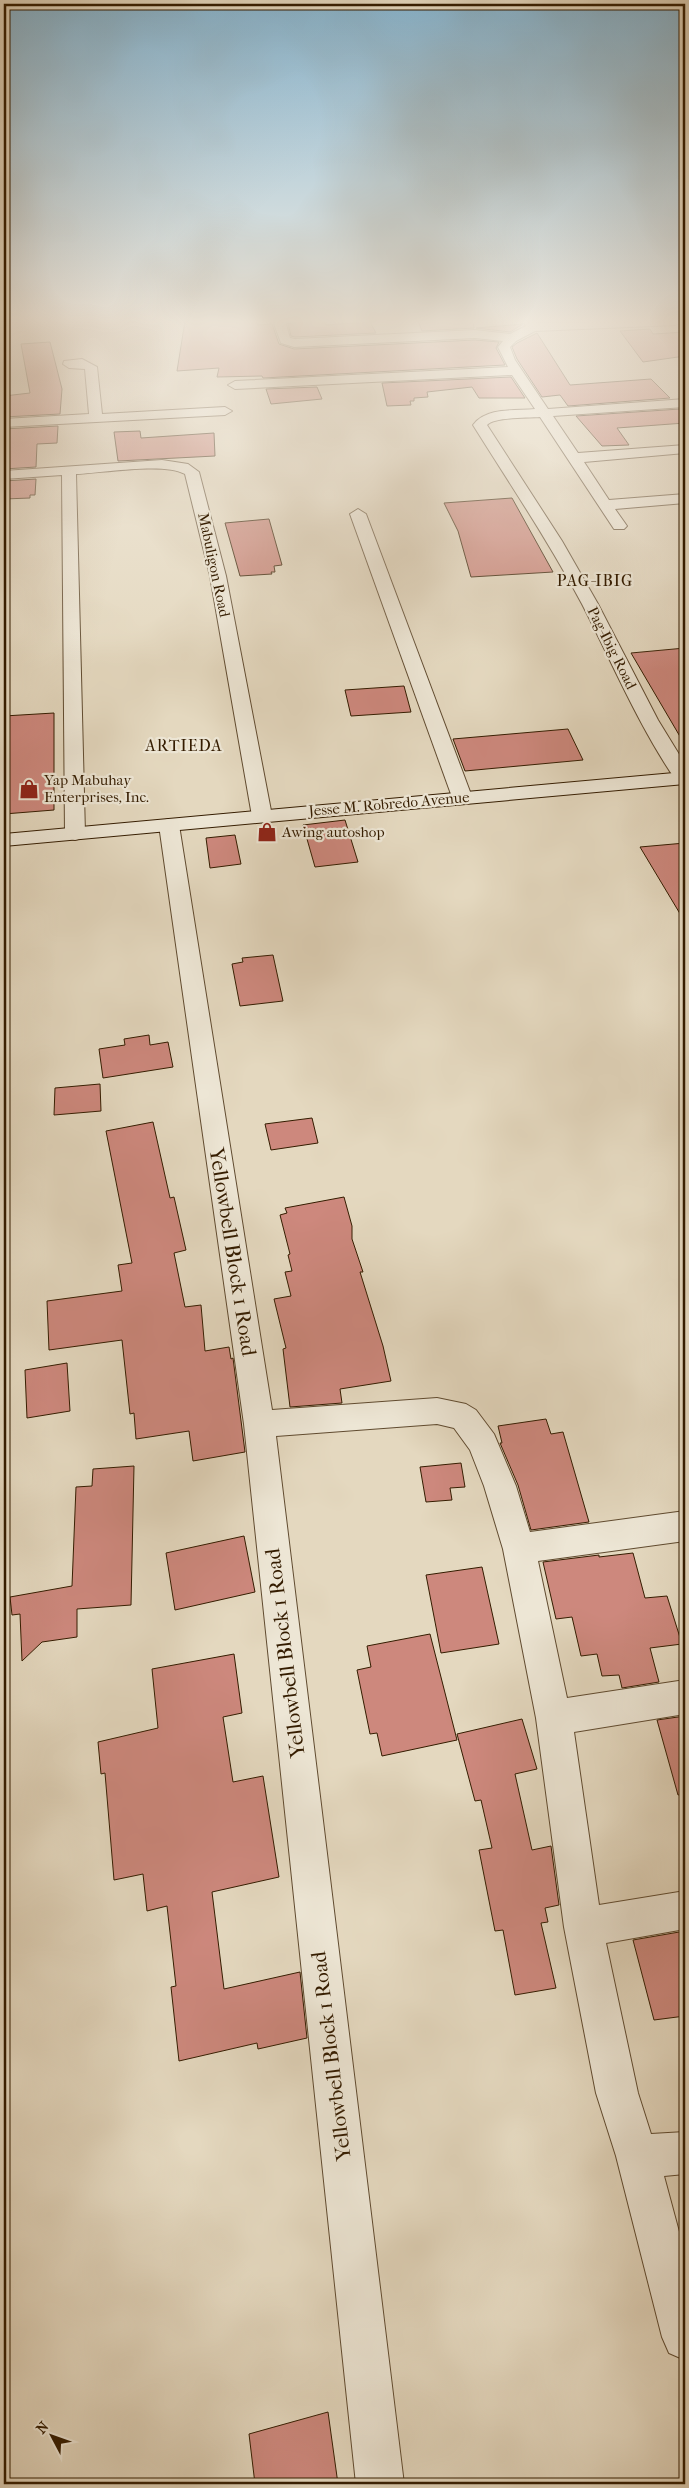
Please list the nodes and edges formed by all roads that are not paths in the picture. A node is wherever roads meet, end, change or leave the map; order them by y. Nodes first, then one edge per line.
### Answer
1 (488, 437) edge
2 (561, 437) edge
3 (685, 449) edge
4 (575, 458) junction
5 (69, 470) junction
6 (4, 475) edge
7 (685, 500) edge
8 (605, 505) junction
9 (358, 514) dead end
10 (619, 526) dead end
11 (685, 778) edge
12 (462, 797) junction
13 (262, 816) junction
14 (169, 825) junction
15 (75, 834) junction
16 (4, 840) edge
17 (259, 1424) junction
18 (685, 1526) edge
19 (519, 1548) junction
20 (685, 1697) edge
21 (554, 1718) junction
22 (685, 1910) edge
23 (583, 1927) junction
24 (685, 2153) edge
25 (637, 2156) junction
26 (685, 2338) edge
27 (380, 2484) edge

1 - 11 street, Pag-Ibig Road
2 - 4 street
3 - 4 street
4 - 8 street
5 - 6 street, Mabuligon Road
5 - 13 street, Mabuligon Road
5 - 15 street
7 - 8 street
8 - 10 street
9 - 12 street
11 - 12 street, Jesse M. Robredo Avenue
12 - 13 street, Jesse M. Robredo Avenue
13 - 14 street, Jesse M. Robredo Avenue
14 - 15 street, Jesse M. Robredo Avenue
14 - 17 street, Yellowbell Block 1 Road
15 - 16 street, Jesse M. Robredo Avenue
17 - 19 street
17 - 27 street, Yellowbell Block 1 Road
18 - 19 street
19 - 21 street
20 - 21 street
21 - 23 street
22 - 23 street
23 - 25 street
24 - 25 street
25 - 26 street

